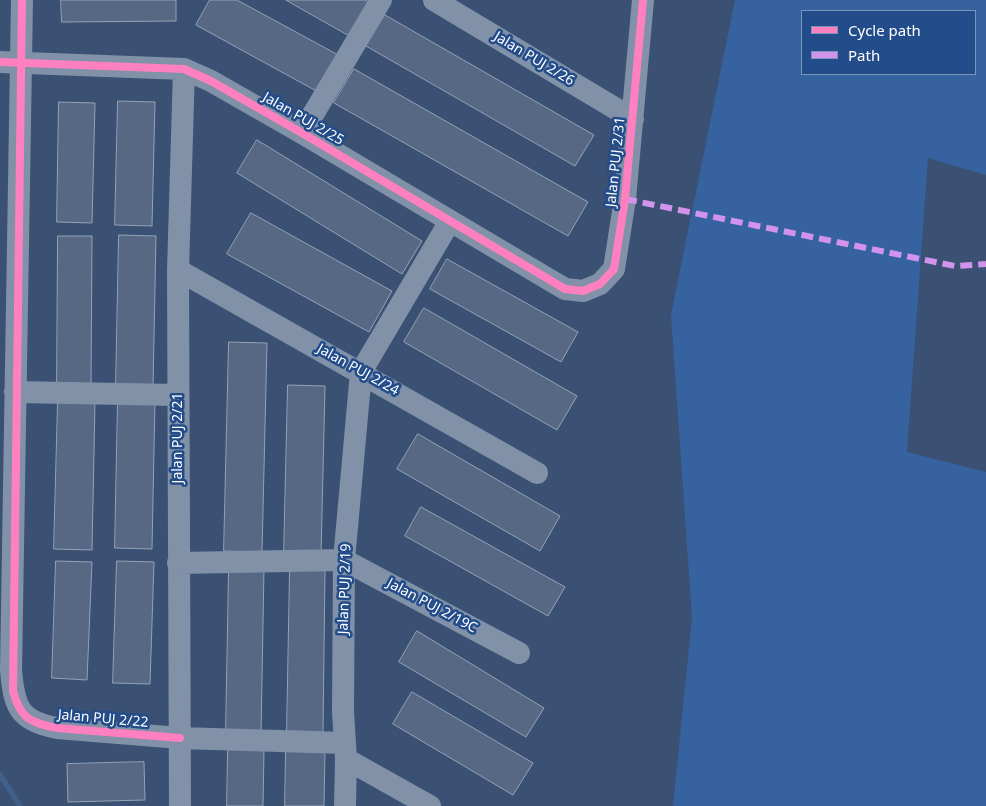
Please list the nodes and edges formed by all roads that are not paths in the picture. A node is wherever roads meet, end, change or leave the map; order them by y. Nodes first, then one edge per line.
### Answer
1 (22, 0) edge
2 (382, 0) edge
3 (434, 0) edge
4 (643, 0) edge
5 (458, 7) edge
6 (11, 62) edge
7 (184, 69) junction
8 (633, 119) junction
9 (302, 133) junction
10 (450, 221) junction
11 (178, 270) junction
12 (564, 289) joint
13 (361, 372) junction
14 (15, 392) junction
15 (178, 395) junction
16 (8, 421) edge
17 (537, 472) dead end
18 (344, 560) junction
19 (178, 563) junction
20 (519, 652) dead end
21 (180, 738) junction
22 (346, 751) junction
23 (180, 806) edge
24 (345, 806) edge
25 (430, 806) edge

1 - 6 street
2 - 9 street
3 - 5 street, Jalan PUJ 2/26
4 - 8 street, Jalan PUJ 2/31
5 - 8 street, Jalan PUJ 2/26
6 - 7 street, Jalan PUJ 2/25
6 - 14 street
7 - 9 street, Jalan PUJ 2/25
7 - 11 street, Jalan PUJ 2/21
8 - 12 street, Jalan PUJ 2/31
9 - 10 street, Jalan PUJ 2/25
10 - 12 street, Jalan PUJ 2/25
10 - 13 street
11 - 13 street, Jalan PUJ 2/24
11 - 15 street, Jalan PUJ 2/21
13 - 17 street, Jalan PUJ 2/24
13 - 18 street, Jalan PUJ 2/19
14 - 15 street
14 - 16 street
15 - 19 street, Jalan PUJ 2/21
16 - 21 street, Jalan PUJ 2/22
18 - 19 street
18 - 20 street, Jalan PUJ 2/19C
18 - 22 street, Jalan PUJ 2/19
19 - 21 street, Jalan PUJ 2/21
21 - 22 street, Jalan PUJ 2/22
21 - 23 street, Jalan PUJ 2/21
22 - 24 street, Jalan PUJ 2/19
22 - 25 street

